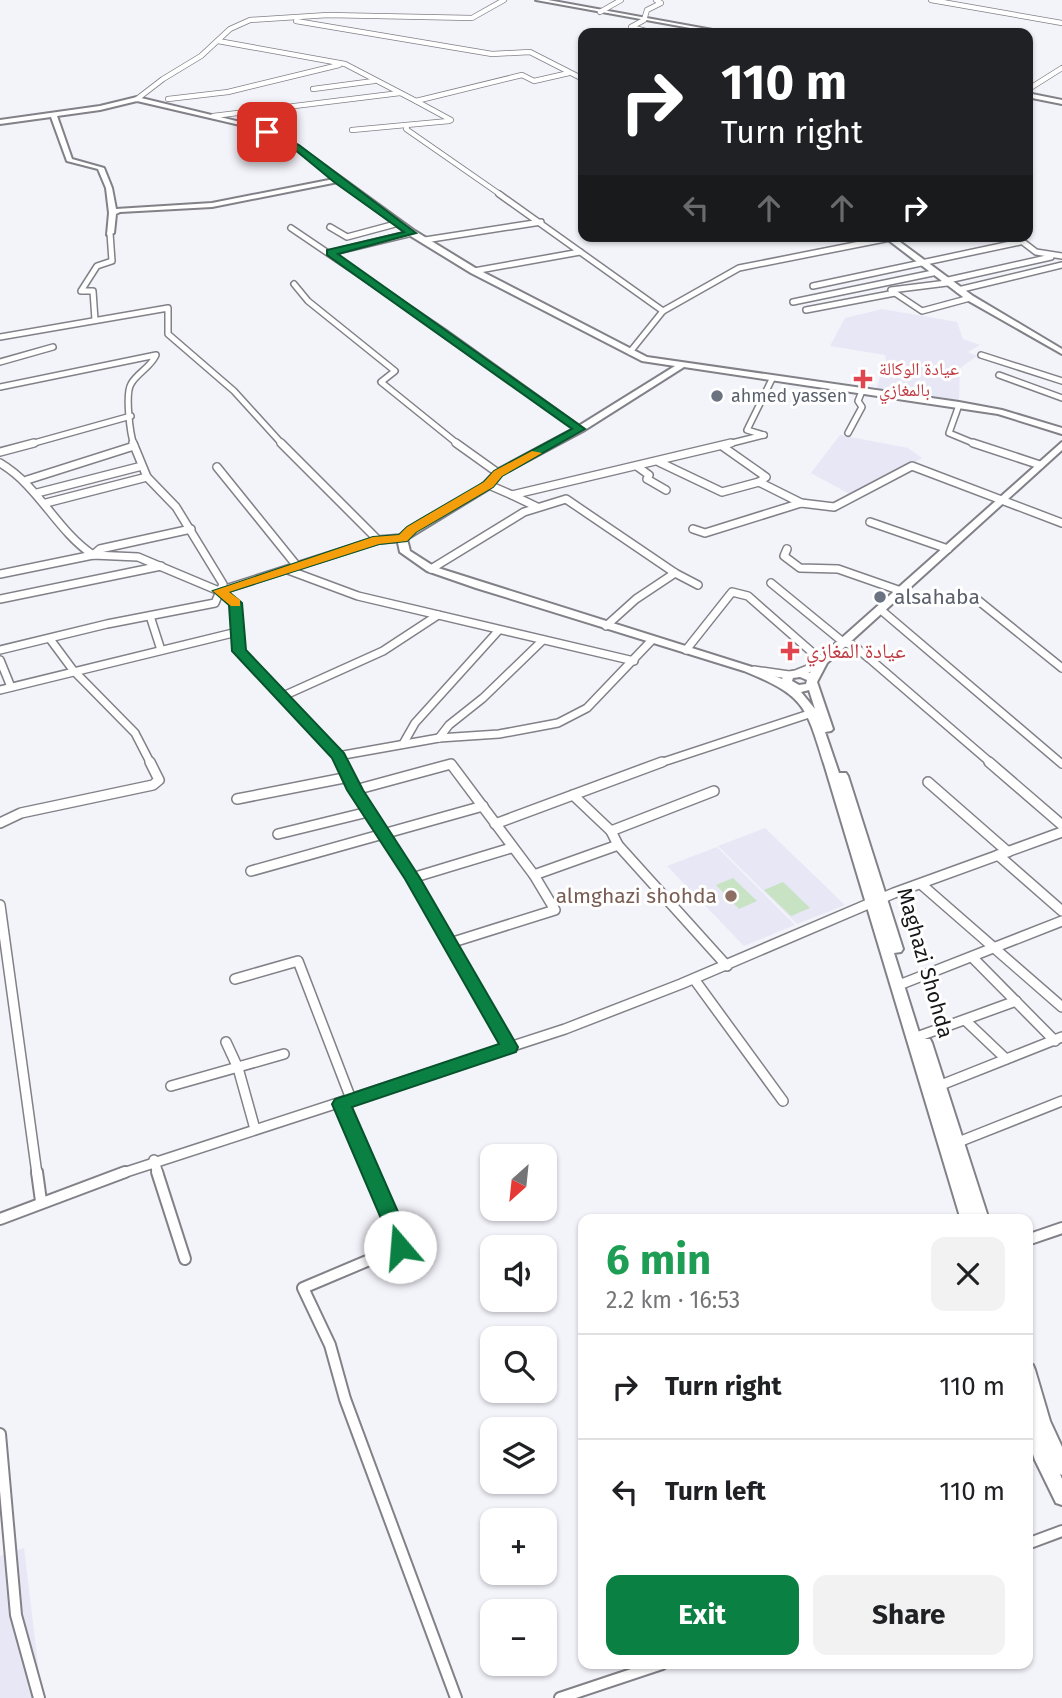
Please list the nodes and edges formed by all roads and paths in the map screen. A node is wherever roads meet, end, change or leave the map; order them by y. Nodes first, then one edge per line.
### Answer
1 (505, 0) edge
2 (538, 0) edge
3 (621, 0) edge
4 (656, 0) edge
5 (931, 0) edge
6 (600, 12) junction
7 (279, 19) junction
8 (644, 20) junction
9 (1062, 23) edge
10 (635, 28) edge
11 (694, 28) edge
12 (218, 41) junction
13 (345, 64) junction
14 (1062, 68) edge
15 (569, 73) junction
16 (578, 77) edge
17 (377, 80) junction
18 (313, 89) dead end
19 (1033, 89) edge
20 (400, 93) junction
21 (1033, 95) edge
22 (137, 99) junction
23 (168, 99) dead end
24 (416, 101) junction
25 (1062, 102) edge
26 (54, 115) junction
27 (213, 116) junction
28 (0, 122) edge
29 (407, 126) junction
30 (352, 130) dead end
31 (337, 180) junction
32 (113, 213) junction
33 (541, 222) junction
34 (399, 223) junction
35 (330, 227) dead end
36 (290, 228) dead end
37 (110, 233) joint
38 (412, 233) junction
39 (425, 240) junction
40 (861, 242) edge
41 (894, 242) edge
42 (1020, 242) joint
43 (850, 244) joint
44 (580, 252) junction
45 (330, 253) junction
46 (1062, 256) edge
47 (1051, 257) junction
48 (920, 264) junction
49 (1062, 265) edge
50 (474, 271) junction
51 (933, 273) junction
52 (945, 282) junction
53 (295, 284) dead end
54 (813, 286) dead end
55 (958, 290) junction
56 (895, 293) junction
57 (970, 298) junction
58 (793, 302) dead end
59 (806, 310) dead end
60 (663, 311) junction
61 (95, 320) junction
62 (0, 337) edge
63 (53, 347) dead end
64 (630, 352) junction
65 (1062, 352) edge
66 (981, 355) dead end
67 (0, 362) edge
68 (681, 366) junction
69 (999, 375) dead end
70 (772, 379) junction
71 (1062, 381) edge
72 (0, 387) edge
73 (862, 391) junction
74 (1062, 398) edge
75 (959, 405) junction
76 (131, 416) junction
77 (580, 429) junction
78 (1062, 430) edge
79 (848, 433) dead end
80 (1062, 445) edge
81 (134, 446) junction
82 (722, 446) junction
83 (0, 452) edge
84 (659, 462) junction
85 (0, 464) edge
86 (1040, 465) junction
87 (142, 466) junction
88 (217, 467) dead end
89 (638, 467) junction
90 (498, 473) junction
91 (147, 477) junction
92 (27, 480) junction
93 (759, 482) junction
94 (489, 485) junction
95 (666, 491) dead end
96 (37, 493) junction
97 (512, 495) junction
98 (1001, 499) junction
99 (46, 503) junction
100 (801, 503) junction
101 (537, 507) junction
102 (870, 522) dead end
103 (1062, 523) edge
104 (191, 529) junction
105 (693, 529) dead end
106 (402, 538) junction
107 (377, 540) junction
108 (787, 549) dead end
109 (948, 549) junction
110 (93, 555) junction
111 (161, 566) junction
112 (297, 566) junction
113 (431, 569) junction
114 (288, 570) junction
115 (676, 573) junction
116 (0, 575) edge
117 (771, 583) dead end
118 (698, 584) dead end
119 (219, 591) junction
120 (901, 591) junction
121 (974, 597) dead end
122 (0, 600) edge
123 (881, 610) junction
124 (438, 615) junction
125 (149, 616) junction
126 (606, 626) junction
127 (499, 630) junction
128 (237, 632) junction
129 (50, 639) junction
130 (543, 640) junction
131 (651, 641) junction
132 (843, 642) junction
133 (0, 650) edge
134 (161, 650) junction
135 (686, 650) junction
136 (0, 660) edge
137 (634, 661) junction
138 (820, 663) junction
139 (1062, 668) edge
140 (74, 670) junction
141 (792, 678) junction
142 (813, 682) junction
143 (11, 687) junction
144 (0, 690) edge
145 (281, 697) junction
146 (817, 717) junction
147 (439, 738) junction
148 (402, 744) junction
149 (338, 756) junction
150 (1062, 764) edge
151 (349, 777) junction
152 (929, 782) dead end
153 (355, 790) junction
154 (714, 791) dead end
155 (573, 794) junction
156 (237, 799) dead end
157 (483, 806) junction
158 (368, 812) junction
159 (0, 823) edge
160 (495, 824) junction
161 (1062, 825) edge
162 (611, 831) junction
163 (1062, 832) edge
164 (278, 834) dead end
165 (386, 835) junction
166 (618, 845) junction
167 (512, 848) junction
168 (1003, 854) junction
169 (251, 871) dead end
170 (534, 875) junction
171 (412, 878) junction
172 (922, 884) junction
173 (878, 900) junction
174 (0, 905) edge
175 (1062, 911) edge
176 (1062, 921) edge
177 (450, 943) junction
178 (994, 950) junction
179 (973, 958) junction
180 (727, 966) junction
181 (235, 979) dead end
182 (694, 979) junction
183 (903, 984) junction
184 (1016, 1001) junction
185 (1062, 1007) edge
186 (966, 1021) junction
187 (918, 1036) junction
188 (1058, 1039) edge
189 (226, 1042) dead end
190 (509, 1047) junction
191 (284, 1054) dead end
192 (1006, 1059) junction
193 (238, 1068) junction
194 (171, 1086) dead end
195 (934, 1088) junction
196 (346, 1101) junction
197 (783, 1101) dead end
198 (1062, 1101) edge
199 (256, 1129) junction
200 (951, 1145) junction
201 (155, 1160) junction
202 (41, 1201) junction
203 (968, 1214) edge
204 (979, 1214) edge
205 (0, 1219) edge
206 (1062, 1228) edge
207 (1033, 1238) edge
208 (185, 1259) dead end
209 (1033, 1390) edge
210 (1033, 1430) edge
211 (0, 1434) edge
212 (1062, 1467) edge
213 (1062, 1497) edge
214 (1062, 1531) edge
215 (1033, 1542) edge
216 (647, 1669) edge
217 (39, 1698) edge
218 (456, 1698) edge
219 (560, 1698) edge

1 - 7 street
2 - 6 street
3 - 6 street
4 - 8 street
5 - 9 street
6 - 8 street
7 - 12 street
7 - 15 street
8 - 10 street
8 - 11 street
12 - 13 street
12 - 22 street
13 - 17 street
13 - 23 street
14 - 19 street
15 - 16 street
15 - 24 street
17 - 18 street
17 - 20 street
20 - 24 street
20 - 27 street
21 - 25 street
22 - 26 street
22 - 27 street
24 - 29 street
26 - 28 street
26 - 32 street
27 - 31 street
29 - 30 street
29 - 33 street
31 - 32 street
31 - 34 street
32 - 37 street
33 - 39 street
33 - 44 street
34 - 35 street
34 - 38 street
36 - 45 street
37 - 61 street
38 - 39 street
38 - 45 street
39 - 50 street
40 - 43 street
41 - 48 street
42 - 47 street
42 - 48 street
43 - 60 street
44 - 50 street
44 - 60 street
45 - 77 street
46 - 47 street
47 - 52 street
48 - 51 street
48 - 54 street
49 - 55 street
50 - 64 street
51 - 52 street
51 - 58 street
52 - 55 street
52 - 56 street
53 - 90 street
55 - 57 street
56 - 57 street
56 - 59 street
57 - 65 street
60 - 64 street
61 - 62 street
61 - 107 street
63 - 67 street
64 - 68 street
66 - 71 street
68 - 70 street
68 - 77 street
69 - 74 street
70 - 73 street
70 - 82 street
72 - 76 street
73 - 75 street
73 - 79 street
75 - 78 street
75 - 86 street
76 - 81 street
76 - 83 street
77 - 90 street
80 - 86 street
81 - 87 street
81 - 92 street
82 - 84 street
82 - 93 street
84 - 89 street
84 - 93 street
85 - 92 street
86 - 98 street
87 - 91 street
87 - 96 street
88 - 112 street
89 - 95 street
89 - 97 street
90 - 94 street
91 - 99 street
91 - 104 street
92 - 96 street
93 - 100 street
94 - 97 street
94 - 106 street
96 - 99 street
97 - 101 street
98 - 100 street
98 - 103 street
98 - 109 street
99 - 110 street
100 - 105 street
101 - 113 street
101 - 115 street
102 - 109 street
104 - 110 street
104 - 119 street
106 - 107 street
106 - 113 street
107 - 112 street
108 - 120 street
109 - 120 street
110 - 111 street
110 - 116 street
111 - 119 street
111 - 122 street
112 - 114 street
113 - 126 street
114 - 119 street
114 - 124 street
115 - 118 street
115 - 126 street
117 - 132 street
119 - 125 street
119 - 128 street
120 - 123 street
121 - 139 street
123 - 132 street
123 - 150 street
124 - 127 street
124 - 145 street
125 - 129 street
125 - 134 street
126 - 131 street
127 - 130 street
127 - 148 street
128 - 134 street
128 - 145 street
129 - 133 street
129 - 140 street
130 - 137 street
130 - 147 street
131 - 135 street
131 - 137 street
132 - 138 street
132 - 161 street
134 - 140 street
135 - 138 street
135 - 141 street
136 - 143 street
137 - 147 street
138 - 141 street
138 - 142 street
140 - 143 street
140 - 159 street
141 - 142 street
141 - 146 street
142 - 146 street, Maghazi Shohda
143 - 144 street
145 - 149 street
146 - 155 street
146 - 173 street, Maghazi Shohda
147 - 148 street
148 - 149 street
149 - 151 street
151 - 153 street
151 - 156 street
152 - 168 street
153 - 157 street
153 - 158 street
154 - 162 street
155 - 160 street
155 - 162 street
157 - 160 street
157 - 165 street
158 - 164 street
158 - 165 street
160 - 167 street
162 - 166 street
163 - 168 street
165 - 169 street
165 - 171 street
166 - 170 street
166 - 180 street
167 - 170 street
167 - 171 street
168 - 172 street
168 - 175 street
170 - 177 street
171 - 177 street
172 - 173 street
172 - 178 street
173 - 180 street
173 - 183 street, Maghazi Shohda
174 - 202 street
176 - 178 street
177 - 190 street
178 - 179 street
178 - 185 street
179 - 183 street
179 - 184 street
180 - 182 street
181 - 196 street
182 - 190 street
182 - 197 street
183 - 187 street, Maghazi Shohda
184 - 186 street
184 - 188 street
186 - 187 street
186 - 192 street
187 - 195 street, Maghazi Shohda
188 - 192 street
189 - 193 street
190 - 196 street
191 - 193 street
192 - 195 street
193 - 194 street
193 - 199 street
195 - 200 street, Maghazi Shohda
196 - 199 street
196 - 218 street
198 - 200 street
199 - 201 street
200 - 203 street, Maghazi Shohda
200 - 204 street, Maghazi Shohda
201 - 202 street
201 - 208 street
202 - 205 street
206 - 207 street
209 - 212 street
210 - 213 street
211 - 217 street
214 - 215 street
216 - 219 street

